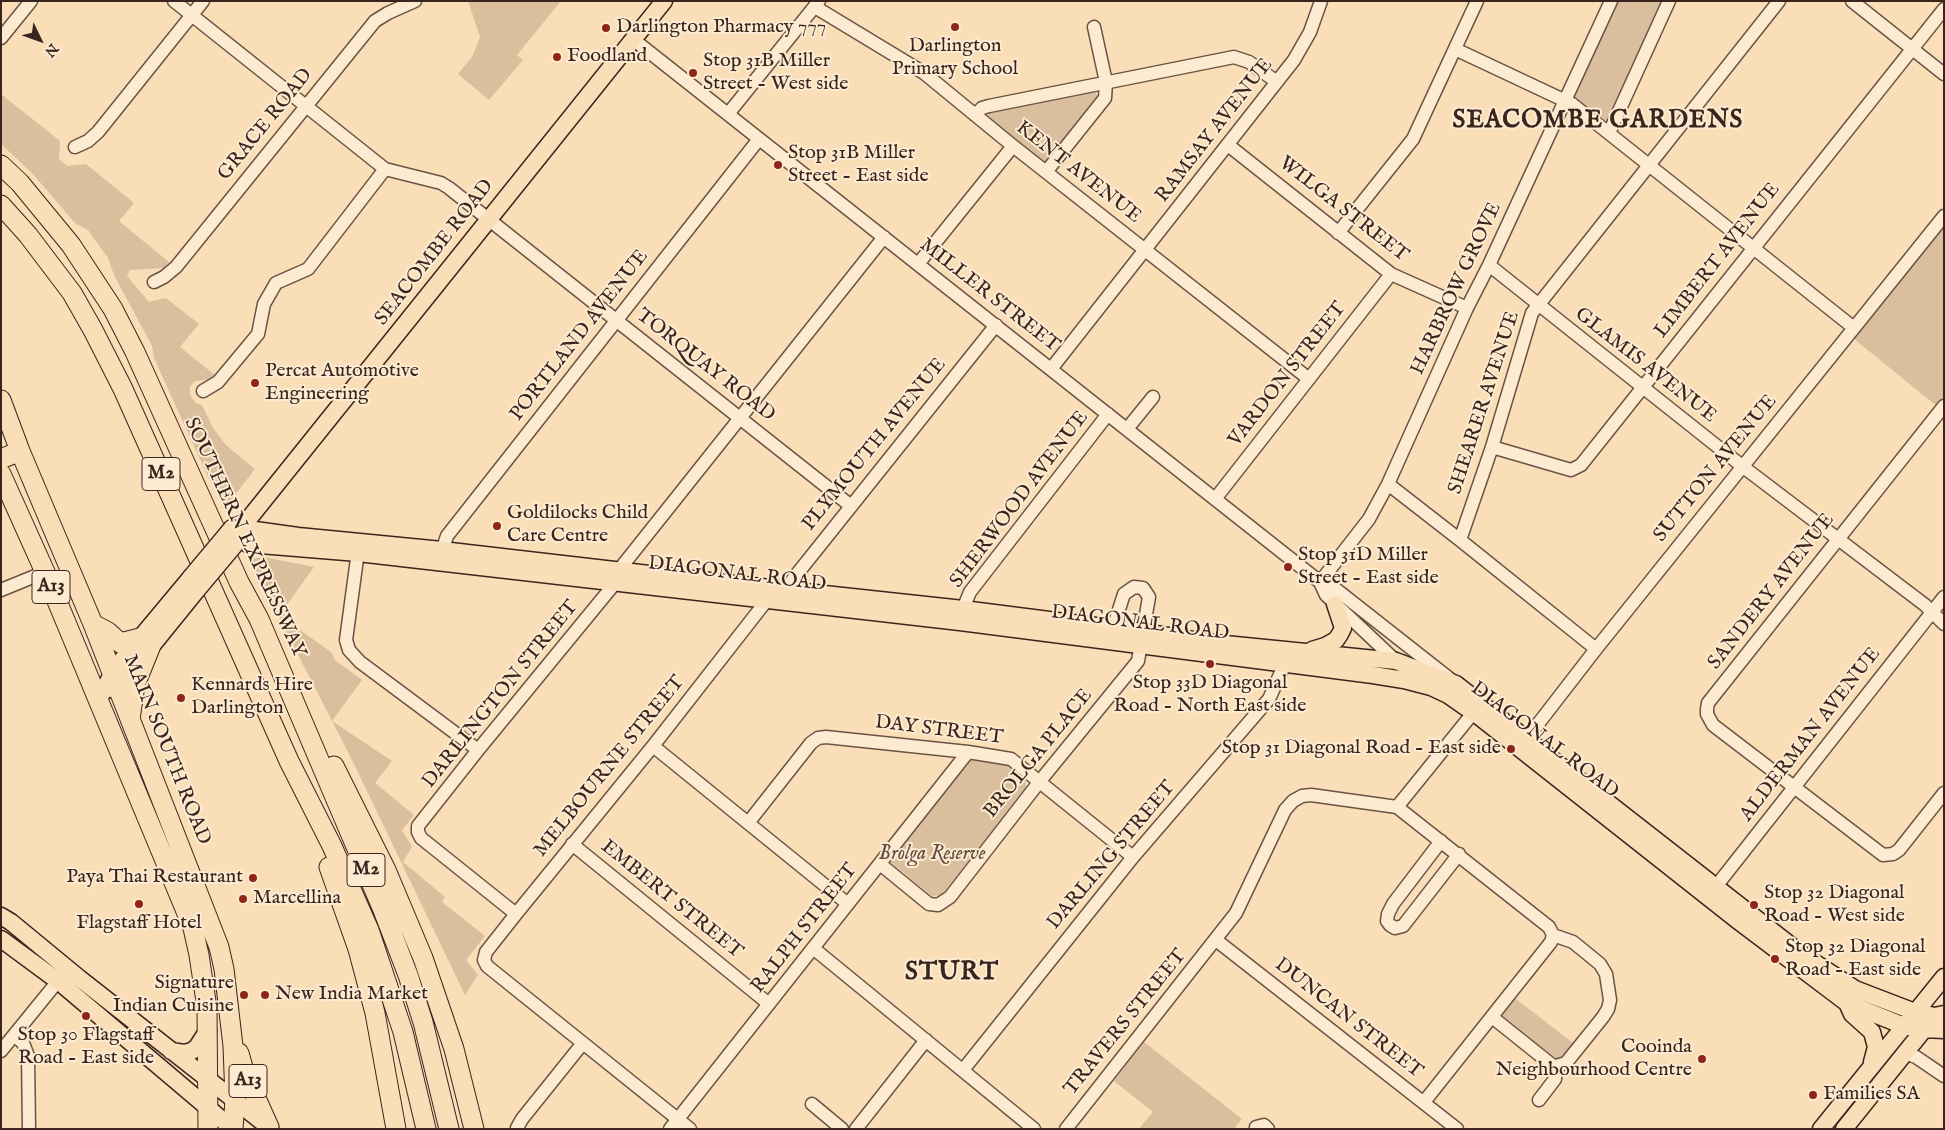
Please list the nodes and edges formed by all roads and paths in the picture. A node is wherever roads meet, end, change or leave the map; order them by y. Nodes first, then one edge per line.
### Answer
1 (32, 1) edge
2 (174, 1) edge
3 (203, 1) edge
4 (415, 1) edge
5 (664, 1) edge
6 (1321, 1) edge
7 (1477, 1) edge
8 (1611, 1) edge
9 (1669, 1) edge
10 (1779, 1) edge
11 (1852, 1) edge
12 (817, 4) edge
13 (1944, 9) edge
14 (191, 15) junction
15 (1094, 27) dead end
16 (1, 38) edge
17 (634, 40) junction
18 (1912, 49) junction
19 (1455, 50) junction
20 (1944, 74) edge
21 (1106, 82) junction
22 (1277, 82) junction
23 (1565, 101) junction
24 (305, 106) junction
25 (728, 114) junction
26 (975, 115) junction
27 (1609, 133) junction
28 (760, 139) junction
29 (1228, 145) junction
30 (1013, 146) junction
31 (75, 147) dead end
32 (1, 165) edge
33 (1649, 166) junction
34 (385, 169) junction
35 (1046, 172) junction
36 (1, 205) edge
37 (1944, 216) edge
38 (488, 218) junction
39 (1338, 233) junction
40 (884, 237) junction
41 (1753, 247) junction
42 (1146, 250) junction
43 (918, 264) junction
44 (1489, 265) junction
45 (1391, 274) junction
46 (154, 282) dead end
47 (1538, 305) junction
48 (1468, 308) junction
49 (616, 320) junction
50 (996, 325) junction
51 (1854, 328) junction
52 (1051, 369) junction
53 (1309, 379) junction
54 (1642, 388) junction
55 (203, 391) dead end
56 (1153, 397) dead end
57 (1, 400) edge
58 (1944, 406) edge
59 (1108, 414) junction
60 (740, 418) junction
61 (1127, 429) junction
62 (1492, 447) junction
63 (20, 451) junction
64 (1, 459) edge
65 (1742, 466) junction
66 (1, 474) edge
67 (1388, 484) junction
68 (1215, 499) junction
69 (851, 506) junction
70 (236, 533) junction
71 (1838, 539) junction
72 (1460, 540) junction
73 (359, 547) junction
74 (441, 556) junction
75 (45, 572) junction
76 (618, 576) junction
77 (1320, 582) junction
78 (1, 590) edge
79 (787, 590) junction
80 (769, 594) junction
81 (1944, 597) edge
82 (1335, 604) junction
83 (1932, 612) junction
84 (961, 615) junction
85 (258, 618) junction
86 (94, 624) junction
87 (1944, 624) edge
88 (1113, 628) junction
89 (1142, 638) junction
90 (145, 643) junction
91 (1596, 649) junction
92 (1307, 652) junction
93 (1283, 657) junction
94 (1396, 661) junction
95 (114, 679) junction
96 (1456, 684) junction
97 (1431, 687) junction
98 (98, 701) junction
99 (1473, 712) junction
100 (130, 720) junction
101 (1524, 743) junction
102 (653, 746) junction
103 (478, 750) junction
104 (968, 752) junction
105 (289, 761) junction
106 (1040, 781) junction
107 (1793, 787) junction
108 (1944, 793) edge
109 (1397, 807) junction
110 (748, 823) junction
111 (1441, 841) junction
112 (572, 844) junction
113 (1459, 854) junction
114 (1133, 857) junction
115 (880, 864) junction
116 (1712, 891) junction
117 (848, 904) junction
118 (516, 914) junction
119 (1, 916) edge
120 (1553, 935) junction
121 (1, 939) edge
122 (1216, 940) junction
123 (813, 948) junction
124 (57, 959) junction
125 (1944, 976) edge
126 (79, 978) junction
127 (58, 981) junction
128 (1847, 1003) junction
129 (769, 1004) junction
130 (1915, 1012) junction
131 (1942, 1016) edge
132 (1492, 1017) junction
133 (1904, 1026) junction
134 (1923, 1029) junction
135 (208, 1030) junction
136 (231, 1034) junction
137 (14, 1035) junction
138 (1944, 1038) edge
139 (926, 1040) junction
140 (583, 1043) junction
141 (1, 1051) edge
142 (171, 1051) junction
143 (1904, 1053) junction
144 (1872, 1064) junction
145 (1556, 1066) junction
146 (963, 1070) junction
147 (1941, 1074) edge
148 (209, 1080) junction
149 (234, 1099) junction
150 (1539, 1100) dead end
151 (1424, 1102) junction
152 (812, 1104) dead end
153 (208, 1108) junction
154 (674, 1124) edge
155 (270, 1128) edge
156 (517, 1128) edge
157 (29, 1129) edge
158 (208, 1129) edge
159 (233, 1129) edge
160 (396, 1129) edge
161 (426, 1129) edge
162 (449, 1129) edge
163 (474, 1129) edge
164 (690, 1129) edge
165 (842, 1129) edge
166 (856, 1129) edge
167 (1034, 1129) edge
168 (1066, 1129) edge
169 (1457, 1129) edge
170 (1821, 1129) edge
171 (1844, 1129) edge

1 - 16 street
2 - 14 street
3 - 14 street
4 - 24 street, GRACE ROAD
5 - 17 main road, SEACOMBE ROAD
6 - 22 street, RAMSAY AVENUE
7 - 19 street
8 - 23 street, HARBROW GROVE
9 - 27 street
10 - 33 street, SHEARER AVENUE
11 - 18 street
12 - 25 street
12 - 26 street, KENT AVENUE
13 - 18 street, LIMBERT AVENUE
14 - 24 street
14 - 31 street
15 - 21 street
17 - 25 street, MILLER STREET
17 - 38 main road, SEACOMBE ROAD
18 - 20 street
18 - 41 street, LIMBERT AVENUE
19 - 23 street
19 - 39 street
21 - 22 street
21 - 26 street
21 - 35 street
22 - 29 street, RAMSAY AVENUE
23 - 27 street
23 - 44 street, HARBROW GROVE
24 - 34 street
24 - 46 street, GRACE ROAD
25 - 28 street, MILLER STREET
26 - 30 street, KENT AVENUE
27 - 33 street
28 - 40 street, MILLER STREET
28 - 49 street, PORTLAND AVENUE
29 - 39 street, WILGA STREET
29 - 42 street, RAMSAY AVENUE
30 - 35 street, KENT AVENUE
30 - 43 street
32 - 85 highway, SOUTHERN EXPRESSWAY / M2
33 - 41 street
33 - 47 street, SHEARER AVENUE
34 - 38 street, TORQUAY ROAD
34 - 55 street
35 - 42 street, KENT AVENUE
36 - 105 highway, M2
37 - 51 street, SUTTON AVENUE
38 - 49 street, TORQUAY ROAD
38 - 70 main road, SEACOMBE ROAD
39 - 45 street, WILGA STREET
40 - 43 street, MILLER STREET
40 - 60 street, DARLINGTON STREET
41 - 51 street
41 - 54 street, LIMBERT AVENUE
42 - 52 street, RAMSAY AVENUE
42 - 53 street, KENT AVENUE
43 - 50 street, MILLER STREET
44 - 47 street, GLAMIS AVENUE
44 - 48 street, HARBROW GROVE
45 - 48 street, WILGA STREET
45 - 53 street, VARDON STREET
47 - 54 street, GLAMIS AVENUE
47 - 62 street, SHEARER AVENUE
48 - 67 street, HARBROW GROVE
49 - 60 street, TORQUAY ROAD
49 - 74 street, PORTLAND AVENUE
50 - 52 street, MILLER STREET
50 - 69 street, PLYMOUTH AVENUE
51 - 65 street, SUTTON AVENUE
52 - 59 street, MILLER STREET
53 - 68 street, VARDON STREET
54 - 62 street, LIMBERT AVENUE
54 - 65 street, GLAMIS AVENUE
56 - 61 street
57 - 63 highway, MAIN SOUTH ROAD / A13
58 - 71 street, SANDERY AVENUE
59 - 61 street, MILLER STREET
59 - 84 street, SHERWOOD AVENUE
60 - 69 street, TORQUAY ROAD
60 - 76 street, DARLINGTON STREET
61 - 68 street, MILLER STREET
62 - 72 street, SHEARER AVENUE
63 - 64 highway
63 - 86 highway, MAIN SOUTH ROAD / A13
65 - 71 street, GLAMIS AVENUE
65 - 91 street, SUTTON AVENUE
66 - 75 highway, MAIN SOUTH ROAD / A13
67 - 72 street
67 - 77 street, HARBROW GROVE
68 - 77 street, MILLER STREET
69 - 79 street, PLYMOUTH AVENUE
70 - 73 main road, DIAGONAL ROAD
70 - 90 main road, SEACOMBE ROAD, bridge
71 - 83 street, GLAMIS AVENUE
71 - 107 street, SANDERY AVENUE
72 - 91 street
73 - 74 main road, DIAGONAL ROAD
73 - 103 street
74 - 76 main road, DIAGONAL ROAD
75 - 78 street
75 - 98 highway, MAIN SOUTH ROAD / A13
76 - 80 main road, DIAGONAL ROAD
76 - 103 street, DARLINGTON STREET
77 - 82 street, MILLER STREET
77 - 96 street, MILLER STREET
79 - 80 main road, DIAGONAL ROAD
79 - 84 main road, DIAGONAL ROAD
80 - 84 main road, DIAGONAL ROAD
80 - 102 street, MELBOURNE STREET
81 - 83 street, ALDERMAN AVENUE
82 - 92 main road
82 - 94 street, MILLER STREET
83 - 87 street, GLAMIS AVENUE
83 - 107 street, ALDERMAN AVENUE
84 - 88 main road, DIAGONAL ROAD
84 - 89 main road, DIAGONAL ROAD
85 - 162 highway, SOUTHERN EXPRESSWAY / M2
85 - 163 highway
86 - 90 highway
86 - 95 highway, MAIN SOUTH ROAD / A13
88 - 89 main road, DIAGONAL ROAD
88 - 89 street, DIAGONAL ROAD
89 - 93 main road, DIAGONAL ROAD
89 - 106 street, BROLGA PLACE
90 - 95 main road, SEACOMBE ROAD
90 - 100 highway, A13
91 - 101 street, SUTTON AVENUE
92 - 93 main road, DIAGONAL ROAD
92 - 94 main road, DIAGONAL ROAD
93 - 97 main road, DIAGONAL ROAD
93 - 114 street, DARLING STREET
94 - 96 main road, DIAGONAL ROAD
94 - 97 main road
95 - 98 main road, SEACOMBE ROAD
95 - 100 highway, MAIN SOUTH ROAD / A13
96 - 101 main road, DIAGONAL ROAD
97 - 99 main road, DIAGONAL ROAD
98 - 135 highway, MAIN SOUTH ROAD / A13
99 - 101 main road, DIAGONAL ROAD
99 - 109 street
100 - 136 highway, MAIN SOUTH ROAD / A13
101 - 116 main road, DIAGONAL ROAD
102 - 110 street
102 - 112 street, MELBOURNE STREET
103 - 118 street, DARLINGTON STREET
104 - 106 street, DAY STREET
104 - 110 street, DAY STREET
104 - 115 street, RALPH STREET
105 - 160 highway, M2
105 - 161 highway, M2
106 - 114 street, DAY STREET
106 - 115 street, BROLGA PLACE
107 - 108 street
107 - 116 street, ALDERMAN AVENUE
109 - 111 street
109 - 122 street, TRAVERS STREET
110 - 117 street
111 - 113 street
111 - 113 street
112 - 118 street, MELBOURNE STREET
112 - 129 street, EMBERT STREET
113 - 120 street
114 - 146 street, DARLING STREET
115 - 117 street, RALPH STREET
116 - 128 main road, DIAGONAL ROAD
116 - 130 main road, DIAGONAL ROAD
117 - 123 street, RALPH STREET
118 - 140 street, MELBOURNE STREET
119 - 124 main road
120 - 132 street
120 - 145 street
121 - 127 main road
122 - 151 street, DUNCAN STREET
122 - 168 street, TRAVERS STREET
123 - 129 street, RALPH STREET
123 - 139 street
124 - 126 main road
124 - 127 main road
125 - 130 main road
126 - 127 main road
126 - 142 main road
127 - 137 street
127 - 153 main road
128 - 133 main road, DIAGONAL ROAD
128 - 144 main road
129 - 154 street, RALPH STREET
130 - 131 main road, DIAGONAL ROAD
130 - 133 main road
131 - 134 main road
132 - 145 street
132 - 151 street
133 - 134 main road, DIAGONAL ROAD
133 - 144 main road
134 - 143 main road
135 - 142 main road
135 - 148 highway, MAIN SOUTH ROAD / A13
136 - 149 highway, MAIN SOUTH ROAD / A13
136 - 155 highway, A13
137 - 141 street
137 - 157 street
138 - 143 main road
139 - 146 street
139 - 166 street
140 - 154 street
140 - 156 street
142 - 148 main road
143 - 147 street
143 - 171 main road
144 - 170 main road
145 - 150 street
146 - 167 street
148 - 149 main road
148 - 153 highway, MAIN SOUTH ROAD / A13
149 - 155 main road
149 - 159 highway, MAIN SOUTH ROAD / A13
151 - 169 street, DUNCAN STREET
152 - 165 street
153 - 158 highway, MAIN SOUTH ROAD / A13
153 - 159 main road
154 - 164 street

